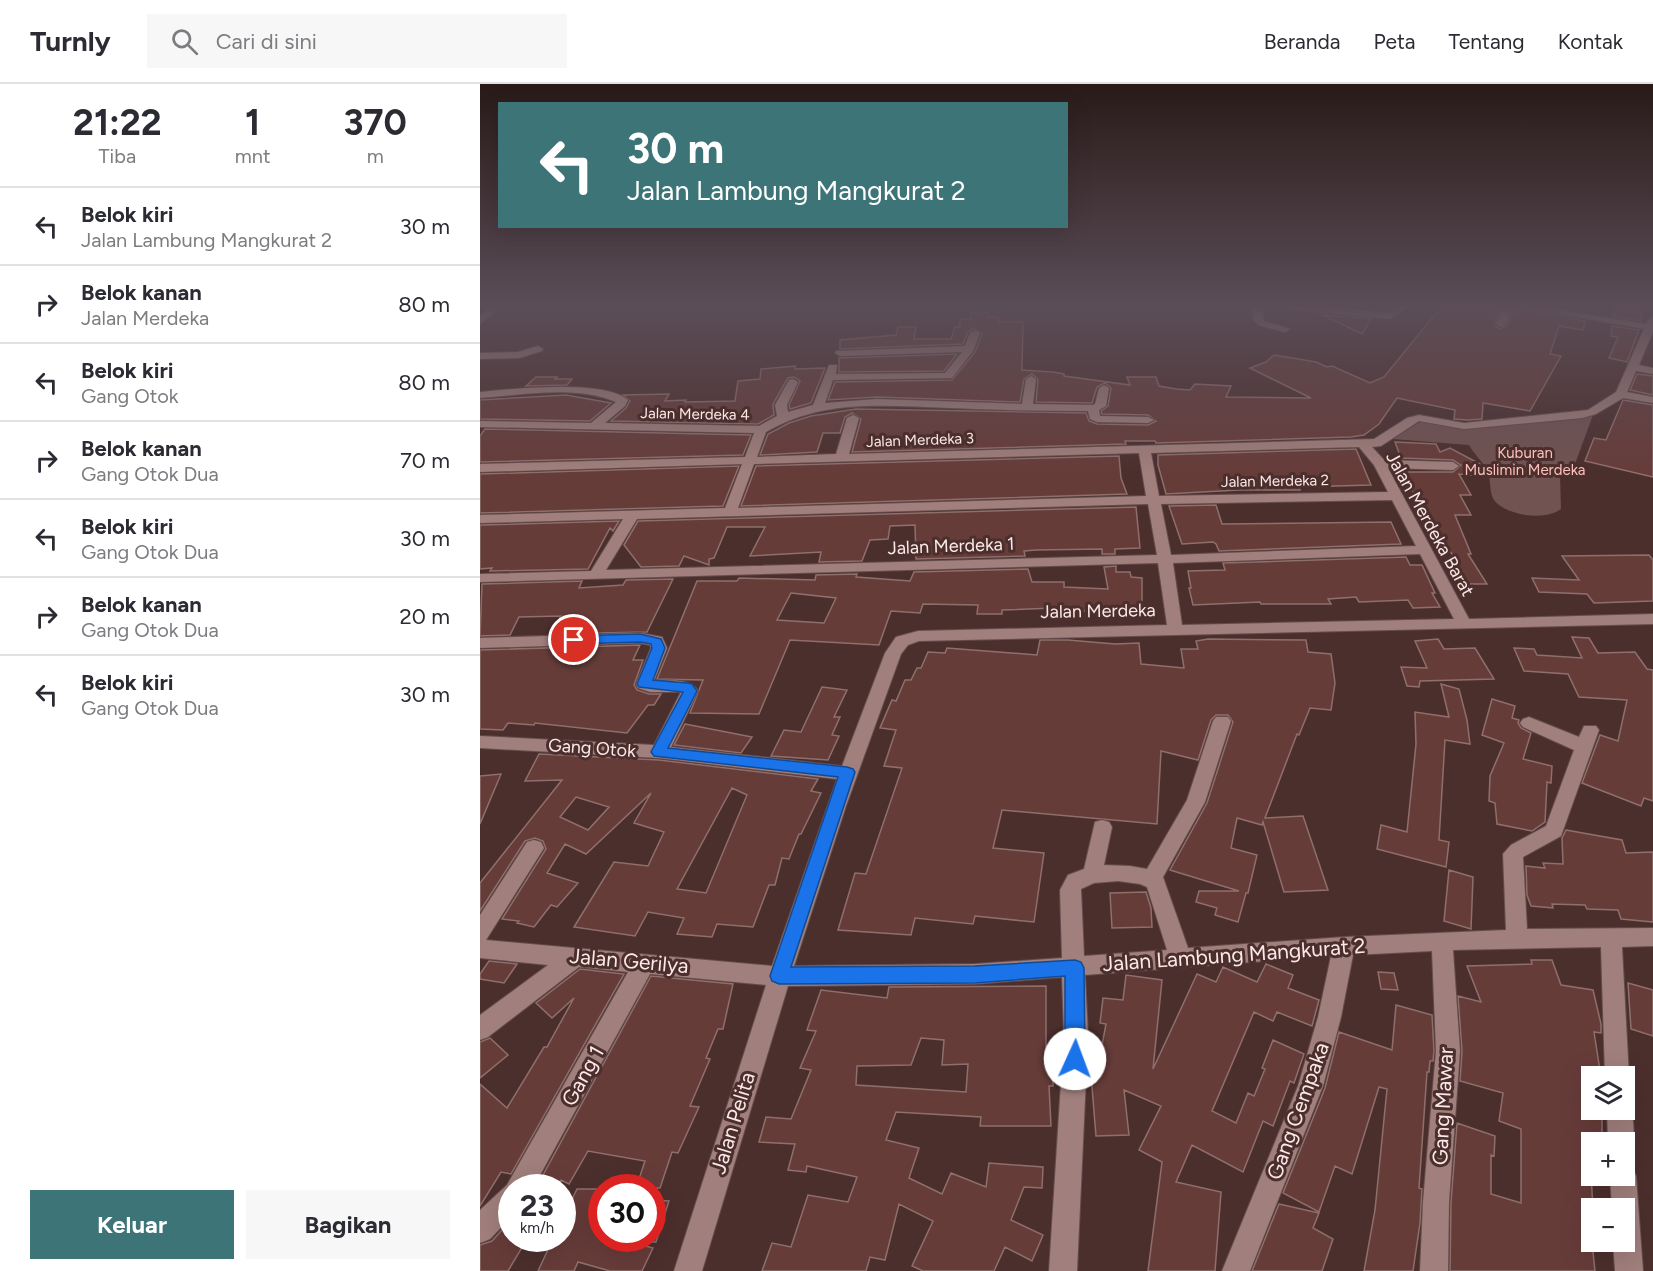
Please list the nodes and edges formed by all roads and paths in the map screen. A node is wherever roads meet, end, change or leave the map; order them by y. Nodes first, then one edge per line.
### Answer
1 (836, 362) edge
2 (961, 362) edge
3 (1633, 362) edge
4 (1631, 367) junction
5 (1653, 371) edge
6 (830, 377) junction
7 (1031, 379) dead end
8 (793, 382) dead end
9 (1104, 388) dead end
10 (1621, 394) junction
11 (480, 395) edge
12 (1653, 400) edge
13 (1028, 402) junction
14 (817, 408) junction
15 (1093, 408) junction
16 (783, 416) junction
17 (853, 418) dead end
18 (1148, 420) dead end
19 (480, 424) edge
20 (593, 427) junction
21 (761, 430) junction
22 (1362, 443) junction
23 (1144, 450) junction
24 (841, 459) junction
25 (749, 461) junction
26 (1380, 464) junction
27 (1453, 466) dead end
28 (480, 468) edge
29 (1398, 496) junction
30 (1153, 500) junction
31 (730, 512) junction
32 (632, 515) junction
33 (480, 519) edge
34 (1424, 549) junction
35 (1166, 560) junction
36 (596, 575) junction
37 (480, 578) edge
38 (1653, 619) edge
39 (1464, 624) junction
40 (1174, 629) junction
41 (480, 643) edge
42 (1222, 720) dead end
43 (1529, 723) dead end
44 (480, 742) edge
45 (659, 752) junction
46 (847, 772) junction
47 (1102, 827) dead end
48 (534, 848) dead end
49 (1094, 875) junction
50 (1152, 879) junction
51 (480, 933) edge
52 (1611, 937) junction
53 (1653, 937) edge
54 (1517, 938) junction
55 (1442, 941) junction
56 (1344, 946) junction
57 (480, 948) edge
58 (577, 956) junction
59 (1180, 958) junction
60 (645, 963) junction
61 (1075, 968) junction
62 (779, 976) junction
63 (480, 1029) edge
64 (1617, 1066) edge
65 (527, 1174) edge
66 (1624, 1186) edge
67 (498, 1210) edge
68 (480, 1229) edge
69 (688, 1271) edge
70 (1063, 1271) edge
71 (1236, 1271) edge
72 (1434, 1271) edge
73 (1629, 1271) edge

1 - 6 street
2 - 6 street
3 - 4 street
4 - 5 street
4 - 10 street
6 - 14 street
7 - 13 street
8 - 16 street
9 - 15 street
10 - 12 street
10 - 22 street, Jalan Merdeka 3
11 - 20 street
13 - 14 street, Jalan Merdeka 4
13 - 15 street, Jalan Merdeka 4
14 - 16 street, Jalan Merdeka 4
15 - 18 street, Jalan Merdeka 4
16 - 21 street, Jalan Merdeka 4
17 - 24 street
19 - 20 street, Jalan Merdeka 4
20 - 21 street, Jalan Merdeka 4
21 - 25 street
22 - 23 street, Jalan Merdeka 3
22 - 26 street, Jalan Merdeka Barat
23 - 24 street, Jalan Merdeka 3
23 - 30 street
24 - 25 street, Jalan Merdeka 3
25 - 28 street, Jalan Merdeka 3
25 - 31 street
26 - 27 street
26 - 29 street, Jalan Merdeka Barat
29 - 30 street, Jalan Merdeka 2
29 - 34 street, Jalan Merdeka Barat
30 - 31 street, Jalan Merdeka 2
30 - 35 street
31 - 32 street, Jalan Merdeka 2
32 - 33 street, Jalan Merdeka 2
32 - 36 street
34 - 35 street, Jalan Merdeka 1
34 - 39 street, Jalan Merdeka Barat
35 - 36 street, Jalan Merdeka 1
35 - 40 street
36 - 37 street, Jalan Merdeka 1
38 - 39 street, Jalan Merdeka
39 - 40 street, Jalan Merdeka
40 - 46 street, Jalan Merdeka
41 - 45 street
42 - 50 street
43 - 54 street
44 - 45 street, Gang Otok
45 - 46 street, Gang Otok
46 - 62 street, Jalan Merdeka
47 - 49 street
48 - 51 street
49 - 50 street
49 - 61 street
50 - 59 street
52 - 53 street, Jalan Lambung Mangkurat 2
52 - 54 street, Jalan Lambung Mangkurat 2
52 - 64 street
54 - 55 street, Jalan Lambung Mangkurat 2
55 - 56 street, Jalan Lambung Mangkurat 2
55 - 72 street, Gang Mawar
56 - 59 street, Jalan Lambung Mangkurat 2
56 - 71 street, Gang Cempaka
57 - 58 street, Jalan Gerilya
58 - 60 street, Jalan Gerilya
58 - 63 street
59 - 61 street, Jalan Lambung Mangkurat 2
60 - 62 street, Jalan Gerilya
60 - 65 street, Gang 1
61 - 62 street, Jalan Lambung Mangkurat 2
61 - 70 street
62 - 69 street, Jalan Pelita
66 - 73 street
67 - 68 street

